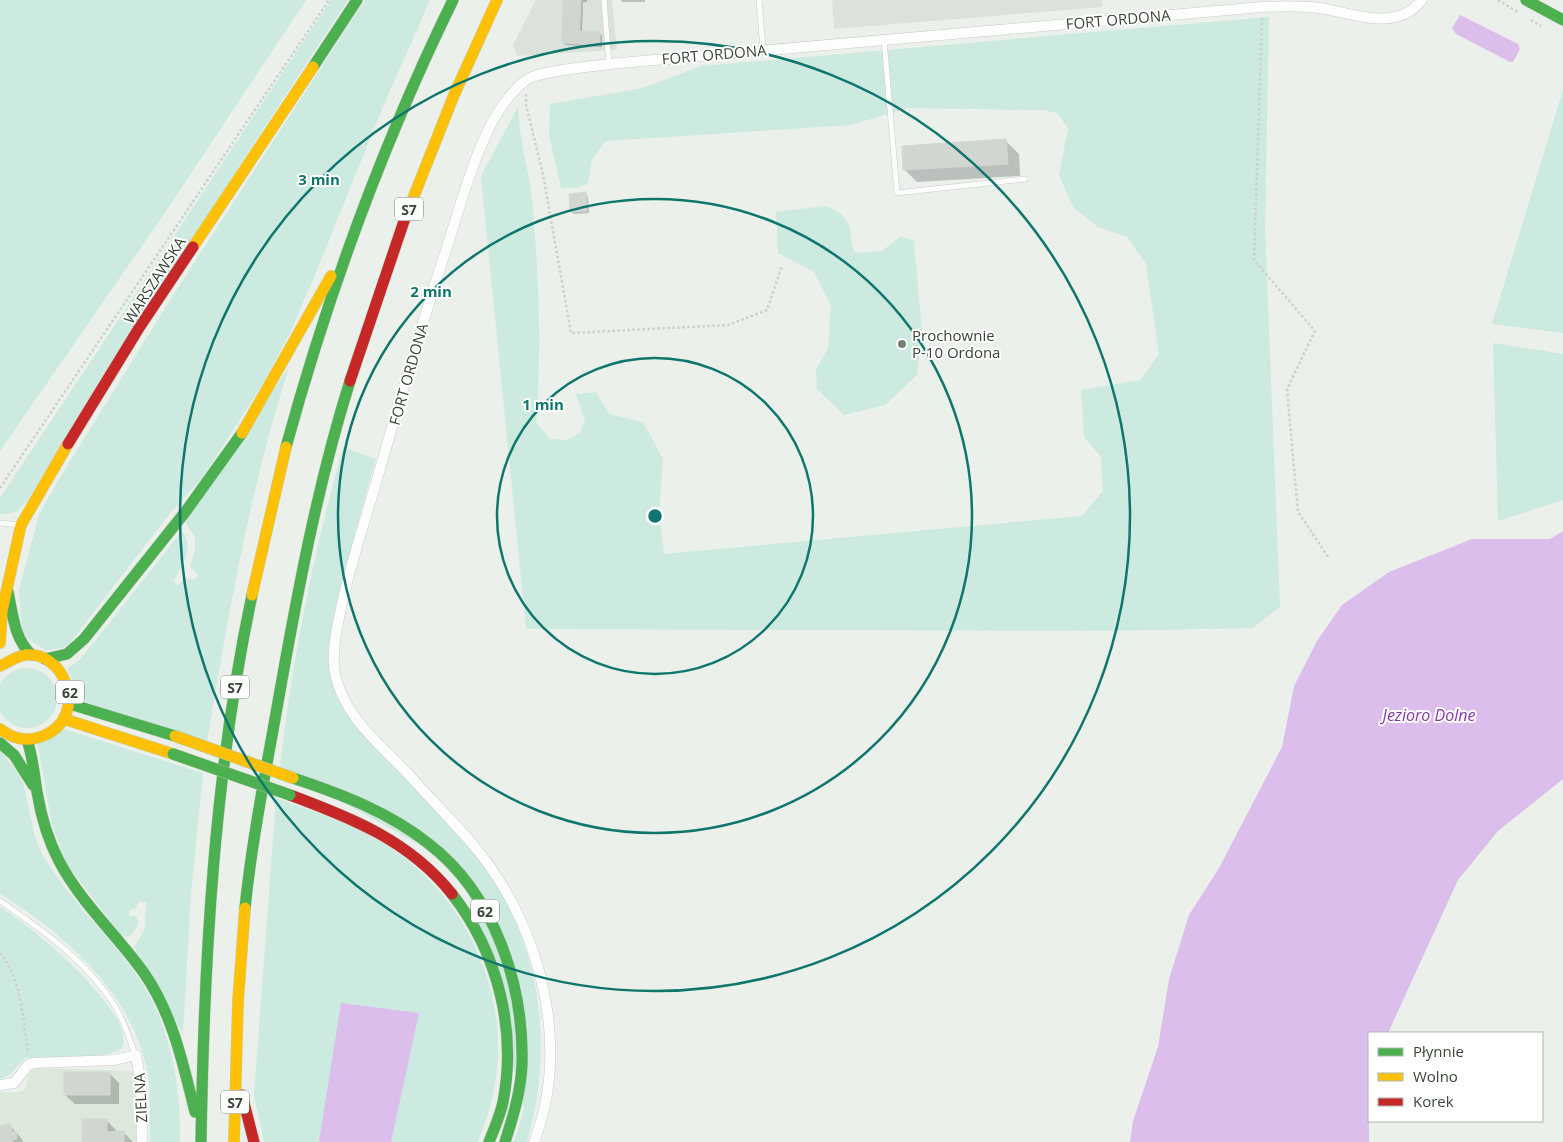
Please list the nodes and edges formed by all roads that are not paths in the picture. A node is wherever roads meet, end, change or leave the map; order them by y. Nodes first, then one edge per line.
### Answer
1 (358, 0) edge
2 (452, 0) edge
3 (497, 0) edge
4 (604, 0) edge
5 (759, 0) edge
6 (1422, 0) edge
7 (1526, 0) edge
8 (1563, 20) edge
9 (884, 38) junction
10 (763, 50) junction
11 (609, 64) junction
12 (1025, 179) dead end
13 (348, 250) junction
14 (0, 523) edge
15 (21, 525) junction
16 (8, 591) junction
17 (0, 643) edge
18 (32, 655) junction
19 (45, 659) junction
20 (0, 666) edge
21 (70, 704) junction
22 (64, 719) junction
23 (0, 728) edge
24 (27, 740) junction
25 (0, 743) edge
26 (37, 792) junction
27 (0, 901) edge
28 (136, 1055) junction
29 (235, 1062) junction
30 (0, 1085) edge
31 (201, 1140) edge
32 (142, 1142) edge
33 (234, 1142) edge
34 (254, 1142) edge
35 (489, 1142) edge
36 (505, 1142) edge
37 (534, 1142) edge

1 - 15 main road, WARSZAWSKA
2 - 13 main road, S7
3 - 29 main road, S7
4 - 11 lane
5 - 10 lane
6 - 9 street, FORT ORDONA
7 - 8 main road
9 - 10 street, FORT ORDONA
9 - 12 lane
10 - 11 street, FORT ORDONA
11 - 37 street, FORT ORDONA
13 - 19 main road
13 - 31 main road, S7
14 - 15 lane
15 - 16 main road, WARSZAWSKA
16 - 17 main road, WARSZAWSKA
16 - 18 main road, WARSZAWSKA
18 - 19 main road, 62
18 - 20 main road
19 - 21 main road, 62
21 - 22 main road, 62
21 - 36 main road, 62, bridge
22 - 24 main road, 62
22 - 35 main road, bridge
23 - 24 main road
24 - 26 main road
25 - 26 main road
26 - 31 main road
27 - 28 lane
28 - 30 street
28 - 32 street, ZIELNA
29 - 33 main road, S7
29 - 34 main road

